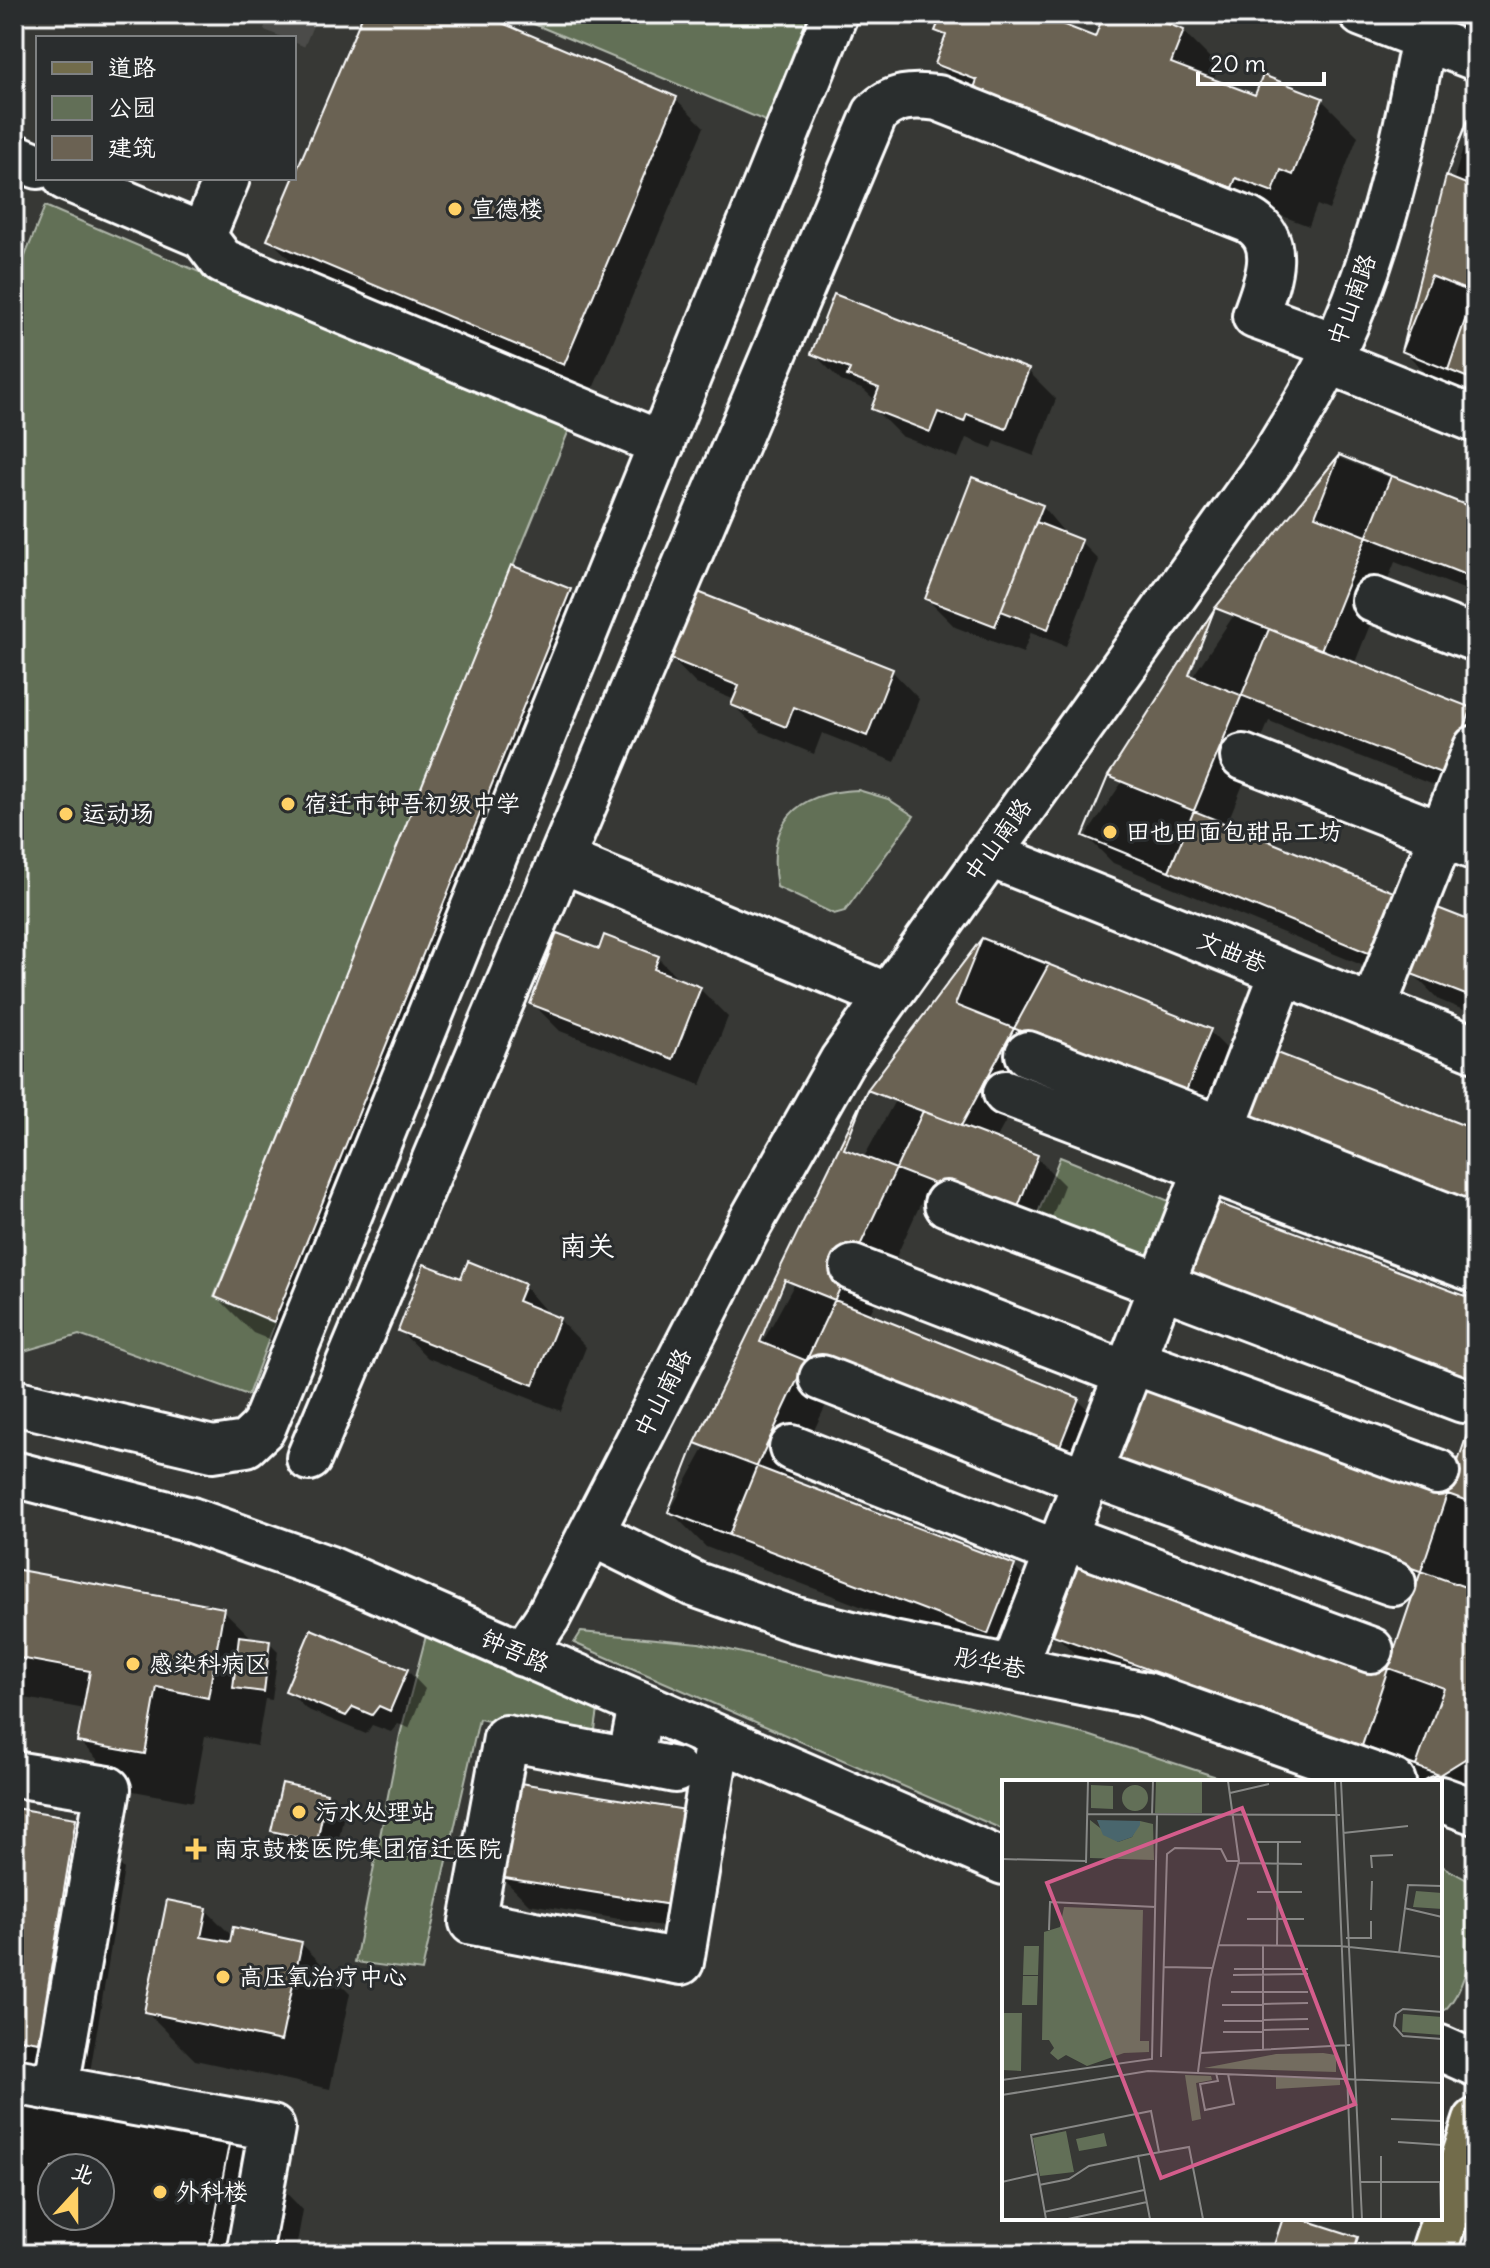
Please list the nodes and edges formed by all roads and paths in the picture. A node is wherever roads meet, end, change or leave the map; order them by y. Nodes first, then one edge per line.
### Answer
1 (835, 14) edge
2 (1362, 14) edge
3 (1426, 26) edge
4 (1476, 58) edge
5 (14, 156) edge
6 (36, 165) edge
7 (71, 180) edge
8 (226, 180) edge
9 (203, 236) junction
10 (1333, 353) junction
11 (1476, 420) edge
12 (662, 444) junction
13 (1374, 600) dead end
14 (1476, 639) edge
15 (1476, 748) edge
16 (1243, 757) dead end
17 (1459, 841) edge
18 (988, 854) junction
19 (562, 860) junction
20 (1283, 972) junction
21 (886, 995) junction
22 (1373, 1008) junction
23 (1476, 1049) edge
24 (1028, 1054) dead end
25 (1006, 1093) dead end
26 (1214, 1150) junction
27 (947, 1204) dead end
28 (1476, 1227) edge
29 (853, 1268) dead end
30 (1476, 1270) edge
31 (1162, 1285) junction
32 (1129, 1368) junction
33 (822, 1378) dead end
34 (1463, 1400) dead end
35 (14, 1402) edge
36 (792, 1448) dead end
37 (309, 1458) dead end
38 (1437, 1472) dead end
39 (14, 1474) edge
40 (1087, 1477) junction
41 (591, 1533) junction
42 (1061, 1545) junction
43 (1393, 1583) dead end
44 (1371, 1650) dead end
45 (523, 1654) junction
46 (1013, 1668) junction
47 (641, 1706) junction
48 (718, 1739) junction
49 (630, 1761) junction
50 (675, 1770) dead end
51 (14, 1774) edge
52 (1387, 1780) edge
53 (1442, 1800) edge
54 (1476, 1812) edge
55 (1002, 1861) edge
56 (1442, 2049) edge
57 (1476, 2064) edge
58 (14, 2081) edge
59 (56, 2088) junction
60 (1476, 2121) edge
61 (249, 2254) edge
62 (1433, 2254) edge

1 - 12 street
2 - 3 street
3 - 4 street
3 - 10 street, 中山南路
5 - 6 street
7 - 9 street
8 - 9 street
9 - 12 street
10 - 11 street
10 - 18 street, 中山南路
10 - 19 street
12 - 35 street
13 - 14 street
15 - 17 street
16 - 17 street
17 - 22 street
18 - 20 street, 文曲巷
18 - 21 street, 中山南路
19 - 21 street
19 - 37 street
20 - 22 street, 文曲巷
20 - 26 street
21 - 41 street, 中山南路
22 - 23 street, 文曲巷
24 - 26 street
25 - 26 street
26 - 28 street
26 - 30 street
26 - 31 street
27 - 31 street
29 - 32 street
31 - 32 street
31 - 34 street
32 - 38 street
32 - 40 street
33 - 40 street
36 - 42 street
39 - 45 street, 钟吾路
40 - 42 street
40 - 43 street
41 - 45 street, 中山南路
41 - 46 street, 彤华巷
42 - 44 street
42 - 46 street
45 - 47 street, 钟吾路
46 - 52 street, 彤华巷
47 - 48 street, 钟吾路
47 - 49 street
48 - 49 street
48 - 55 street, 钟吾路
49 - 50 street
51 - 59 street
53 - 54 street
56 - 57 street
58 - 59 street
59 - 61 street
60 - 62 main road

